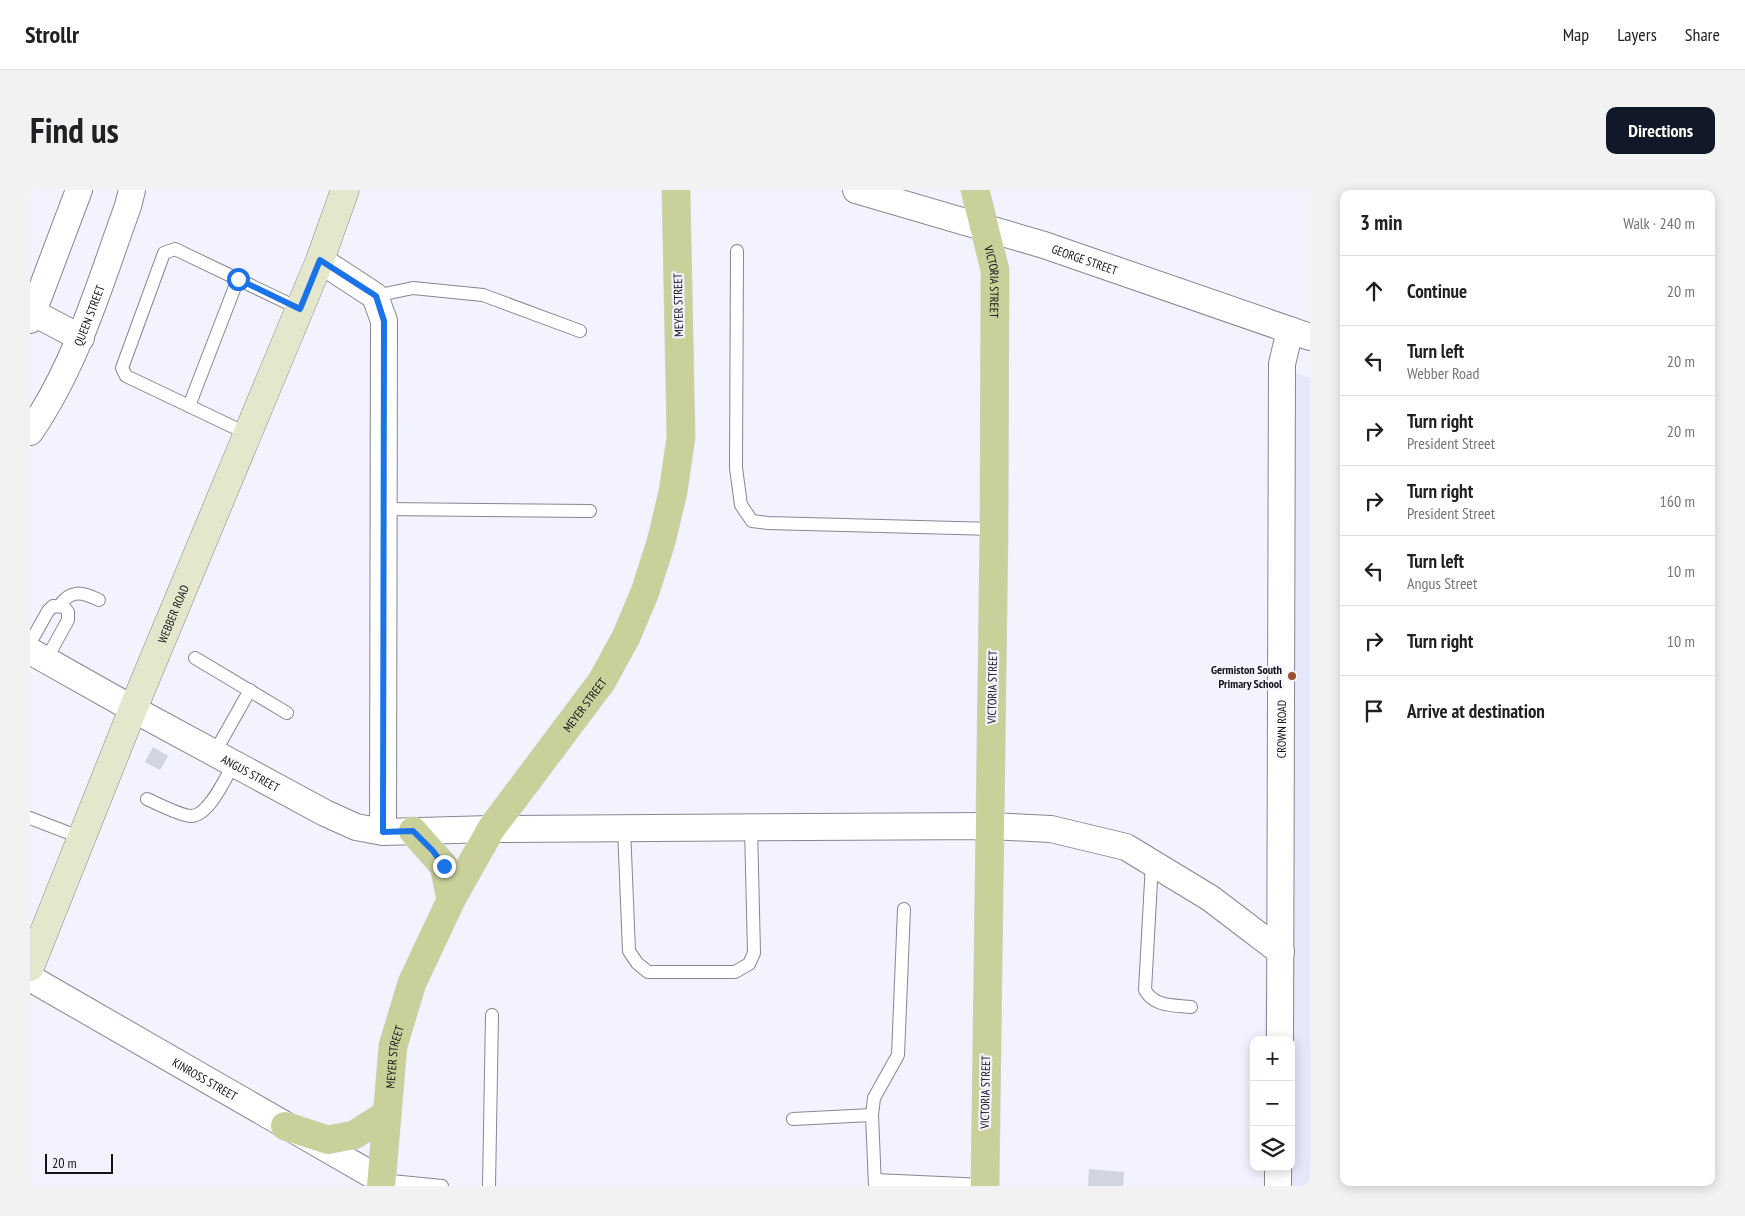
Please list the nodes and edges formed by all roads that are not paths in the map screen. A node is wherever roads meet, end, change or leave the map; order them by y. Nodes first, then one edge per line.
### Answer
1 (79, 190) edge
2 (132, 190) edge
3 (345, 190) edge
4 (676, 190) edge
5 (856, 190) edge
6 (975, 190) edge
7 (986, 230) junction
8 (737, 251) dead end
9 (320, 260) junction
10 (238, 279) junction
11 (376, 296) junction
12 (300, 309) junction
13 (31, 315) edge
14 (580, 331) dead end
15 (1300, 333) edge
16 (80, 338) junction
17 (189, 406) junction
18 (30, 432) edge
19 (248, 434) junction
20 (384, 509) junction
21 (590, 511) dead end
22 (994, 529) junction
23 (99, 600) dead end
24 (53, 608) junction
25 (35, 651) edge
26 (195, 658) dead end
27 (250, 690) junction
28 (133, 709) junction
29 (287, 713) dead end
30 (225, 758) junction
31 (146, 799) dead end
32 (30, 818) edge
33 (990, 826) junction
34 (751, 827) junction
35 (624, 828) junction
36 (491, 829) junction
37 (413, 831) junction
38 (383, 832) junction
39 (82, 838) junction
40 (1152, 863) junction
41 (451, 900) junction
42 (904, 909) dead end
43 (1281, 952) junction
44 (30, 968) edge
45 (30, 978) edge
46 (1191, 1007) dead end
47 (492, 1015) dead end
48 (1280, 1036) edge
49 (387, 1114) junction
50 (872, 1115) junction
51 (793, 1119) dead end
52 (285, 1126) junction
53 (1278, 1171) edge
54 (381, 1183) edge
55 (875, 1183) edge
56 (985, 1185) edge
57 (442, 1186) edge
58 (489, 1186) edge
59 (1278, 1186) edge

1 - 13 street
2 - 16 street, QUEEN STREET
3 - 9 street, WEBBER ROAD
4 - 36 main road, MEYER STREET
5 - 7 street, GEORGE STREET
6 - 7 main road, VICTORIA STREET
7 - 15 street, GEORGE STREET
7 - 22 main road, VICTORIA STREET
8 - 22 lane
9 - 11 street
9 - 12 street, WEBBER ROAD
10 - 12 lane
10 - 17 lane
10 - 17 lane
11 - 14 lane
11 - 20 street
12 - 19 street, WEBBER ROAD
13 - 16 street
15 - 43 street, CROWN ROAD
16 - 18 street, QUEEN STREET
17 - 19 lane
19 - 28 street, WEBBER ROAD
20 - 21 lane
20 - 38 street
22 - 33 main road, VICTORIA STREET
23 - 24 lane
24 - 25 lane
24 - 25 lane
25 - 28 street, ANGUS STREET
26 - 27 lane
27 - 29 lane
27 - 30 lane
28 - 30 street, ANGUS STREET
28 - 39 street, WEBBER ROAD
30 - 31 lane
30 - 38 street, ANGUS STREET
32 - 39 lane
33 - 34 street, ANGUS STREET
33 - 40 street, ANGUS STREET
33 - 56 main road, VICTORIA STREET
34 - 35 street, ANGUS STREET
34 - 35 lane
35 - 36 street, ANGUS STREET
36 - 37 street, ANGUS STREET
36 - 41 main road, MEYER STREET
37 - 38 street, ANGUS STREET
37 - 41 main road
39 - 44 street, WEBBER ROAD
40 - 43 street, ANGUS STREET
40 - 46 lane
41 - 49 main road, MEYER STREET
42 - 50 lane
43 - 48 street, CROWN ROAD
45 - 52 street, KINROSS STREET
47 - 58 lane
49 - 52 main road
49 - 54 main road, MEYER STREET
50 - 51 lane
50 - 55 lane
52 - 54 street, KINROSS STREET
53 - 59 street
54 - 57 lane
55 - 56 lane

